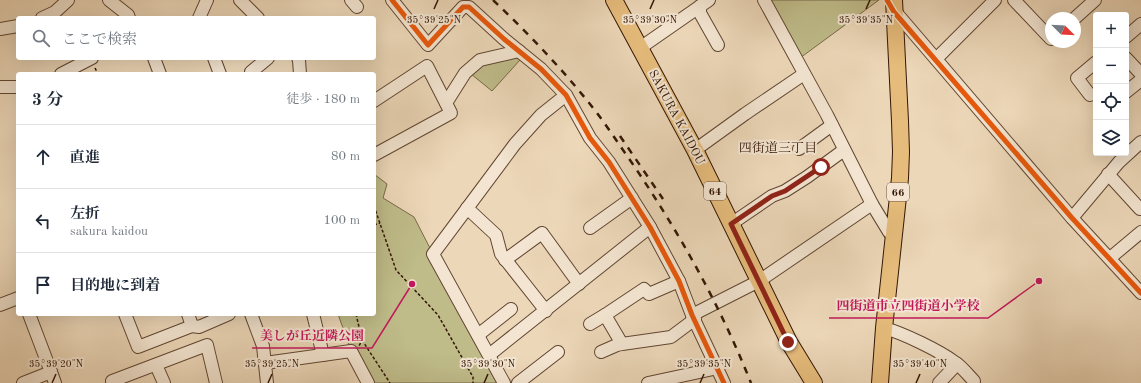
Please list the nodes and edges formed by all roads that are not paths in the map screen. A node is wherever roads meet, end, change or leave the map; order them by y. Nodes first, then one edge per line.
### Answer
1 (68, 0) edge
2 (109, 0) edge
3 (207, 0) edge
4 (240, 0) edge
5 (392, 0) edge
6 (614, 0) edge
7 (764, 0) edge
8 (995, 0) edge
9 (1014, 0) edge
10 (1095, 0) edge
11 (704, 3) edge
12 (892, 4) edge
13 (1081, 13) edge
14 (46, 16) edge
15 (128, 16) edge
16 (200, 16) edge
17 (256, 16) edge
18 (1141, 24) edge
19 (16, 26) edge
20 (0, 29) edge
21 (1045, 33) edge
22 (1129, 34) edge
23 (718, 45) dead end
24 (640, 48) junction
25 (519, 51) junction
26 (936, 58) junction
27 (88, 60) edge
28 (155, 60) edge
29 (215, 60) edge
30 (266, 60) edge
31 (299, 60) edge
32 (1129, 61) edge
33 (1093, 65) edge
34 (65, 72) edge
35 (159, 72) edge
36 (219, 72) edge
37 (251, 72) dead end
38 (300, 72) edge
39 (804, 74) junction
40 (1141, 74) edge
41 (1141, 80) edge
42 (16, 86) edge
43 (0, 87) edge
44 (1129, 90) edge
45 (566, 95) junction
46 (1090, 95) dead end
47 (376, 100) edge
48 (446, 103) junction
49 (832, 125) junction
50 (1141, 142) edge
51 (799, 149) dead end
52 (695, 150) junction
53 (844, 150) junction
54 (376, 154) edge
55 (1108, 174) junction
56 (632, 198) junction
57 (872, 204) junction
58 (467, 208) junction
59 (1140, 209) dead end
60 (1072, 218) junction
61 (731, 224) junction
62 (650, 227) junction
63 (590, 228) dead end
64 (894, 232) junction
65 (1141, 232) edge
66 (1110, 258) junction
67 (505, 260) junction
68 (1136, 278) edge
69 (679, 280) junction
70 (759, 281) junction
71 (579, 284) junction
72 (1141, 293) edge
73 (16, 299) edge
74 (0, 305) edge
75 (511, 309) dead end
76 (546, 311) junction
77 (605, 315) junction
78 (30, 316) edge
79 (126, 316) edge
80 (189, 316) edge
81 (224, 316) edge
82 (252, 316) edge
83 (313, 316) edge
84 (694, 317) junction
85 (590, 324) dead end
86 (192, 326) junction
87 (884, 328) junction
88 (478, 334) junction
89 (622, 344) junction
90 (558, 352) dead end
91 (601, 352) dead end
92 (323, 356) junction
93 (489, 356) junction
94 (265, 363) junction
95 (156, 364) junction
96 (957, 364) junction
97 (718, 368) junction
98 (53, 377) edge
99 (974, 381) dead end
100 (935, 382) edge
101 (23, 383) edge
102 (113, 383) edge
103 (164, 383) edge
104 (216, 383) edge
105 (267, 383) edge
106 (368, 383) edge
107 (504, 383) edge
108 (518, 383) edge
109 (648, 383) edge
110 (724, 383) edge
111 (814, 383) edge
112 (880, 383) edge

1 - 14 street
2 - 15 street
3 - 16 street
4 - 17 street
5 - 25 street
6 - 24 main road, SAKURA KAIDOU / 64
7 - 39 street
8 - 26 street
9 - 21 street
10 - 13 street
11 - 23 street
11 - 24 street
12 - 26 street
12 - 64 main road, 66
18 - 22 street
19 - 20 street
24 - 52 main road, SAKURA KAIDOU / 64
25 - 45 street
25 - 48 street
26 - 60 street
27 - 34 street
28 - 35 street
29 - 36 street
30 - 37 street
31 - 38 street
32 - 40 street
33 - 46 street
39 - 49 street
39 - 52 street
41 - 44 street
42 - 43 street
45 - 56 street
45 - 58 street
47 - 48 street
48 - 54 street
49 - 51 street
49 - 53 street
50 - 55 street
52 - 61 main road, SAKURA KAIDOU / 64
53 - 57 street
53 - 61 street
55 - 59 street
55 - 60 street
56 - 62 street
56 - 63 street
57 - 64 street
57 - 70 street
58 - 67 street
58 - 88 street
60 - 66 street
61 - 70 main road, SAKURA KAIDOU / 64
62 - 69 street
62 - 71 street
64 - 87 main road, 66
65 - 66 street
66 - 68 street
67 - 71 street
67 - 76 street
68 - 72 street
69 - 77 street
69 - 84 street
70 - 84 street
70 - 111 main road, SAKURA KAIDOU / 64
71 - 76 street
73 - 74 street
75 - 88 street
76 - 93 street
77 - 85 street
77 - 89 street
78 - 98 street
79 - 86 street
80 - 86 street
81 - 86 street
82 - 94 street
83 - 92 street
84 - 89 street
84 - 97 street
87 - 96 street
87 - 112 main road, 66
88 - 93 street
89 - 91 street
90 - 108 street
92 - 94 street
92 - 106 street
93 - 107 street
94 - 105 street
95 - 102 street
95 - 103 street
95 - 104 street
96 - 99 street
96 - 100 street
97 - 109 street
97 - 110 street
98 - 101 street

